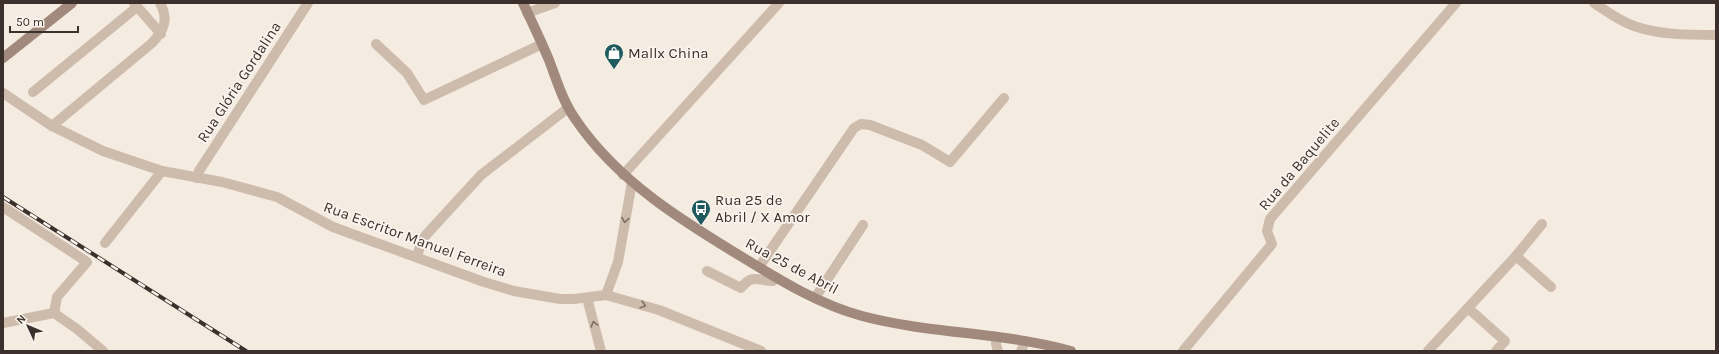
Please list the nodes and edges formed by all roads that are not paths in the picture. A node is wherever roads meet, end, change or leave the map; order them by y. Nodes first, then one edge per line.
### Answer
1 (72, 3) edge
2 (160, 3) edge
3 (308, 3) edge
4 (523, 3) edge
5 (555, 3) edge
6 (779, 3) edge
7 (1456, 3) edge
8 (1594, 3) edge
9 (136, 5) edge
10 (528, 13) junction
11 (161, 34) junction
12 (1716, 35) edge
13 (376, 44) dead end
14 (542, 44) junction
15 (3, 58) edge
16 (34, 92) dead end
17 (3, 93) edge
18 (1004, 98) dead end
19 (568, 108) junction
20 (52, 126) junction
21 (162, 171) junction
22 (623, 175) junction
23 (197, 178) junction
24 (632, 182) junction
25 (3, 208) edge
26 (1542, 224) dead end
27 (864, 225) dead end
28 (105, 243) dead end
29 (1516, 256) junction
30 (416, 257) junction
31 (759, 267) junction
32 (707, 271) dead end
33 (776, 277) junction
34 (1551, 286) dead end
35 (606, 295) junction
36 (587, 298) junction
37 (814, 298) junction
38 (1468, 308) junction
39 (54, 313) junction
40 (3, 323) edge
41 (996, 337) junction
42 (1023, 346) edge
43 (103, 351) edge
44 (601, 351) edge
45 (761, 351) edge
46 (998, 351) edge
47 (1071, 351) edge
48 (1183, 351) edge
49 (1428, 351) edge
50 (1496, 351) edge

1 - 15 main road
2 - 11 street
3 - 23 street, Rua Glória Gordalina
4 - 10 main road, Rua 25 de Abril
5 - 10 street
6 - 22 street
7 - 48 street, Rua da Baquelite
8 - 12 street
9 - 11 street
9 - 16 street
10 - 14 main road, Rua 25 de Abril
11 - 20 street
13 - 14 street
14 - 19 main road, Rua 25 de Abril
17 - 20 street, Rua Escritor Manuel Ferreira
18 - 31 street
19 - 22 main road, Rua 25 de Abril
19 - 30 street
20 - 21 street, Rua Escritor Manuel Ferreira
21 - 23 street, Rua Escritor Manuel Ferreira
21 - 28 street
22 - 24 main road, Rua 25 de Abril
23 - 30 street, Rua Escritor Manuel Ferreira
24 - 31 main road, Rua 25 de Abril
24 -> 35 street
25 - 39 street
26 - 29 street
27 - 37 street
29 - 34 street
29 - 38 street
30 - 36 street, Rua Escritor Manuel Ferreira
31 - 33 main road, Rua 25 de Abril
32 - 33 street
33 - 37 main road, Rua 25 de Abril
35 - 36 street, Rua Escritor Manuel Ferreira
35 -> 45 street
44 -> 36 street
37 - 41 main road, Rua 25 de Abril
38 - 49 street
38 - 50 street
39 - 40 street
39 - 43 street
41 - 42 main road, Rua 25 de Abril
41 - 46 street
42 - 47 main road, Rua 25 de Abril

